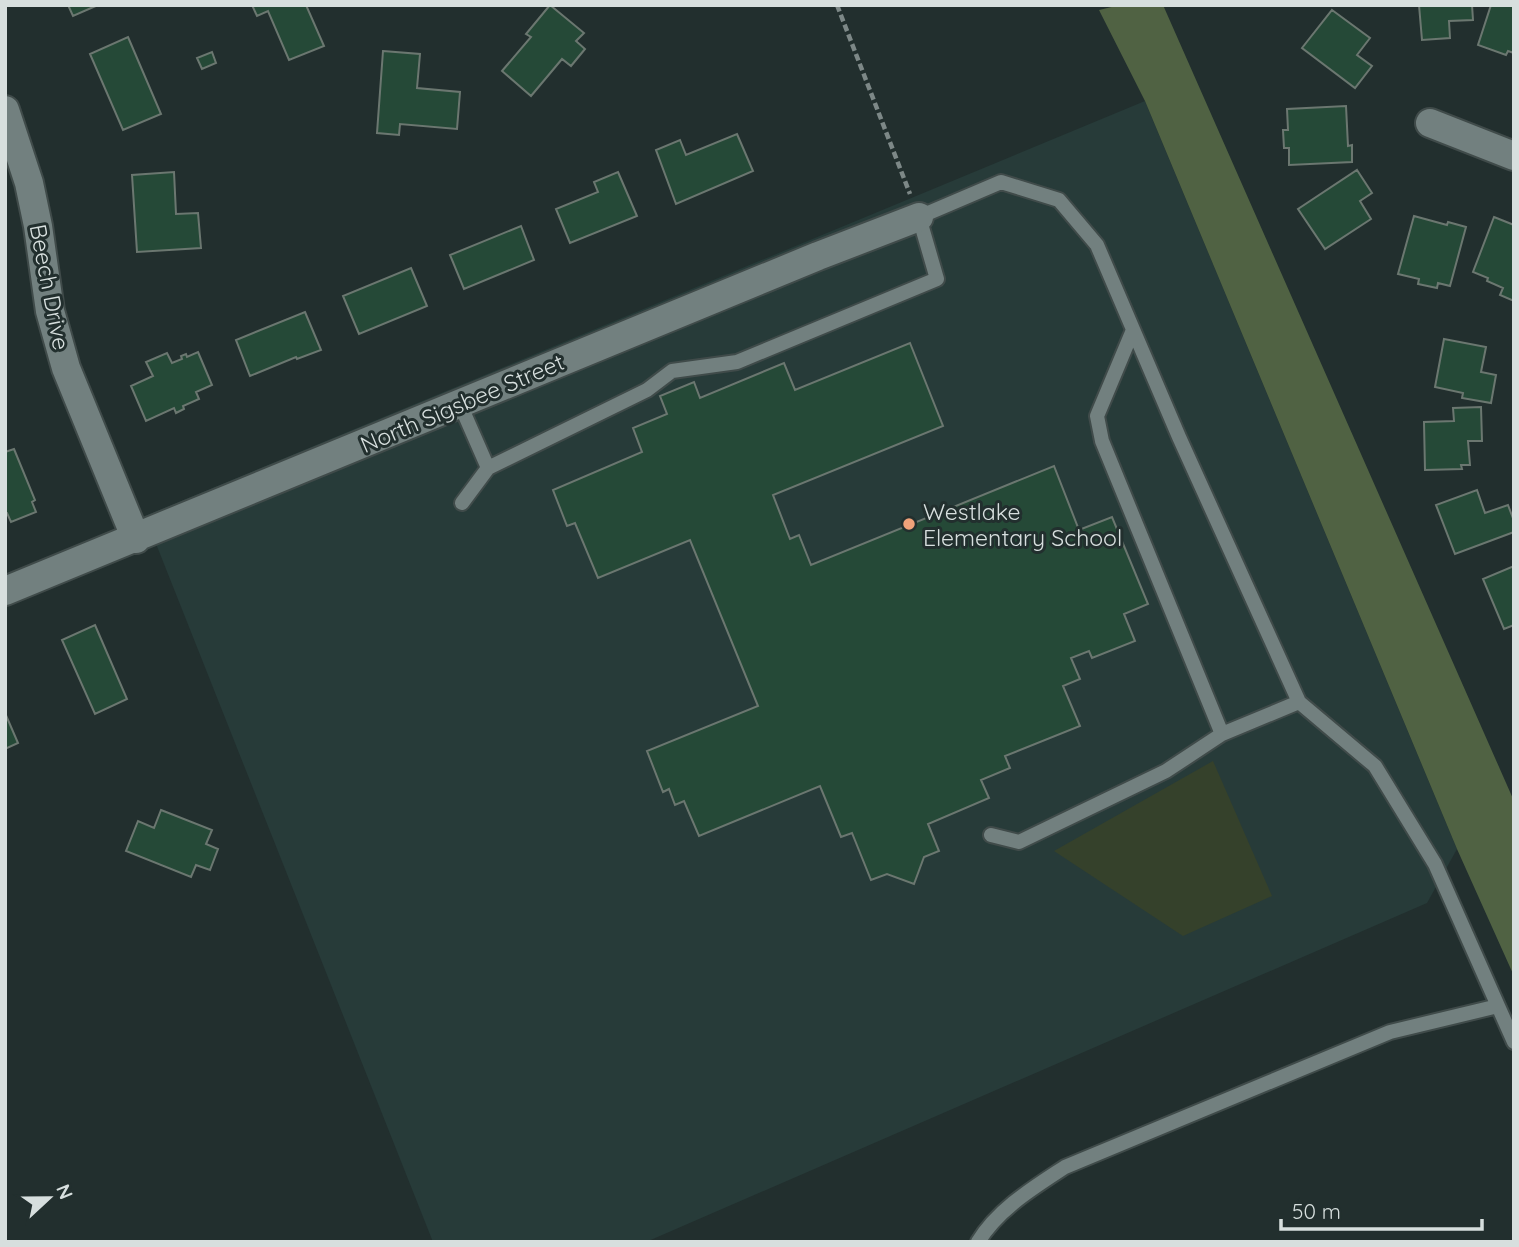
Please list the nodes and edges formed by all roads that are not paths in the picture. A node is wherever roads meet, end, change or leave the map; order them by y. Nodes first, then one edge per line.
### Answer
1 (5, 110) edge
2 (1430, 123) dead end
3 (1514, 156) edge
4 (919, 216) junction
5 (1133, 330) junction
6 (460, 404) junction
7 (488, 468) junction
8 (462, 503) dead end
9 (136, 539) junction
10 (5, 591) edge
11 (1299, 702) junction
12 (1222, 734) junction
13 (991, 835) dead end
14 (1498, 1006) junction
15 (1514, 1042) edge
16 (978, 1242) edge

1 - 9 street, Beech Drive
2 - 3 street
4 - 5 lane
4 - 6 street, North Sigsbee Street
4 - 7 lane
5 - 11 lane
5 - 12 lane
6 - 7 lane
6 - 9 street, North Sigsbee Street
7 - 8 lane
9 - 10 street, North Sigsbee Street
11 - 12 lane
11 - 14 lane
12 - 13 lane
14 - 15 lane
14 - 16 lane

